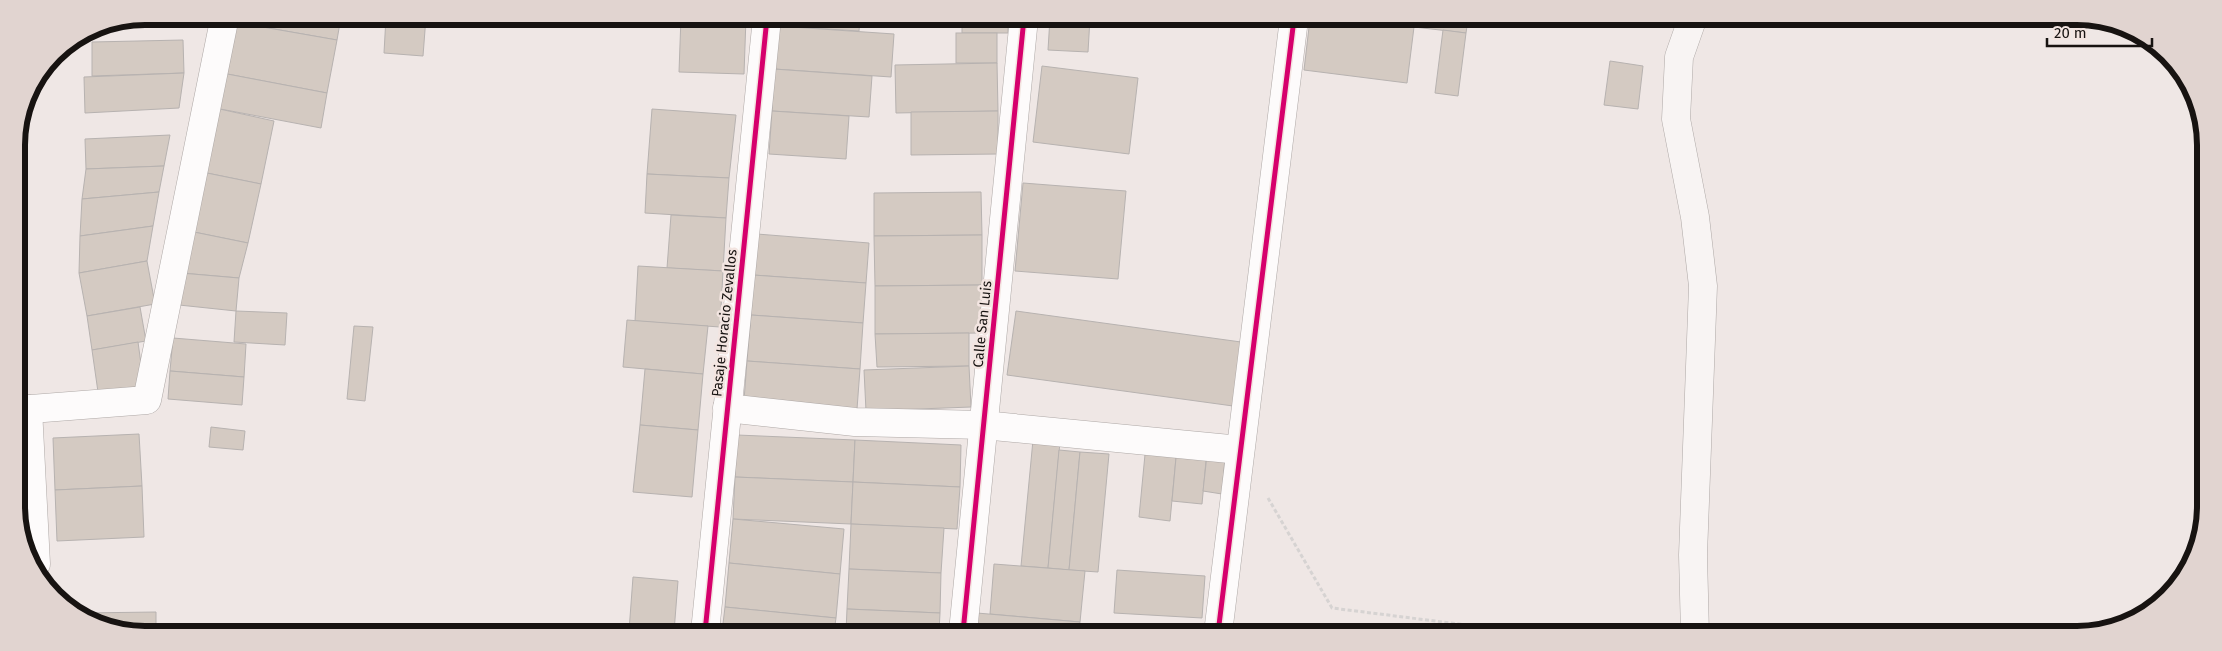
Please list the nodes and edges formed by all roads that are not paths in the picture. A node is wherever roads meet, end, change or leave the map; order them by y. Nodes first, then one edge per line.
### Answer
1 (223, 25) edge
2 (766, 25) edge
3 (1023, 25) edge
4 (1293, 25) edge
5 (1690, 25) edge
6 (727, 408) junction
7 (25, 410) edge
8 (983, 426) junction
9 (25, 434) edge
10 (1240, 450) junction
11 (35, 554) edge
12 (706, 626) edge
13 (964, 626) edge
14 (1219, 626) edge
15 (1695, 626) edge

1 - 7 street
2 - 6 street, Pasaje Horacio Zevallos
3 - 8 street, Calle San Luis
4 - 10 street
5 - 15 main road
6 - 8 street
6 - 12 street, Pasaje Horacio Zevallos
8 - 10 street
8 - 13 street, Calle San Luis
9 - 11 street
10 - 14 street

